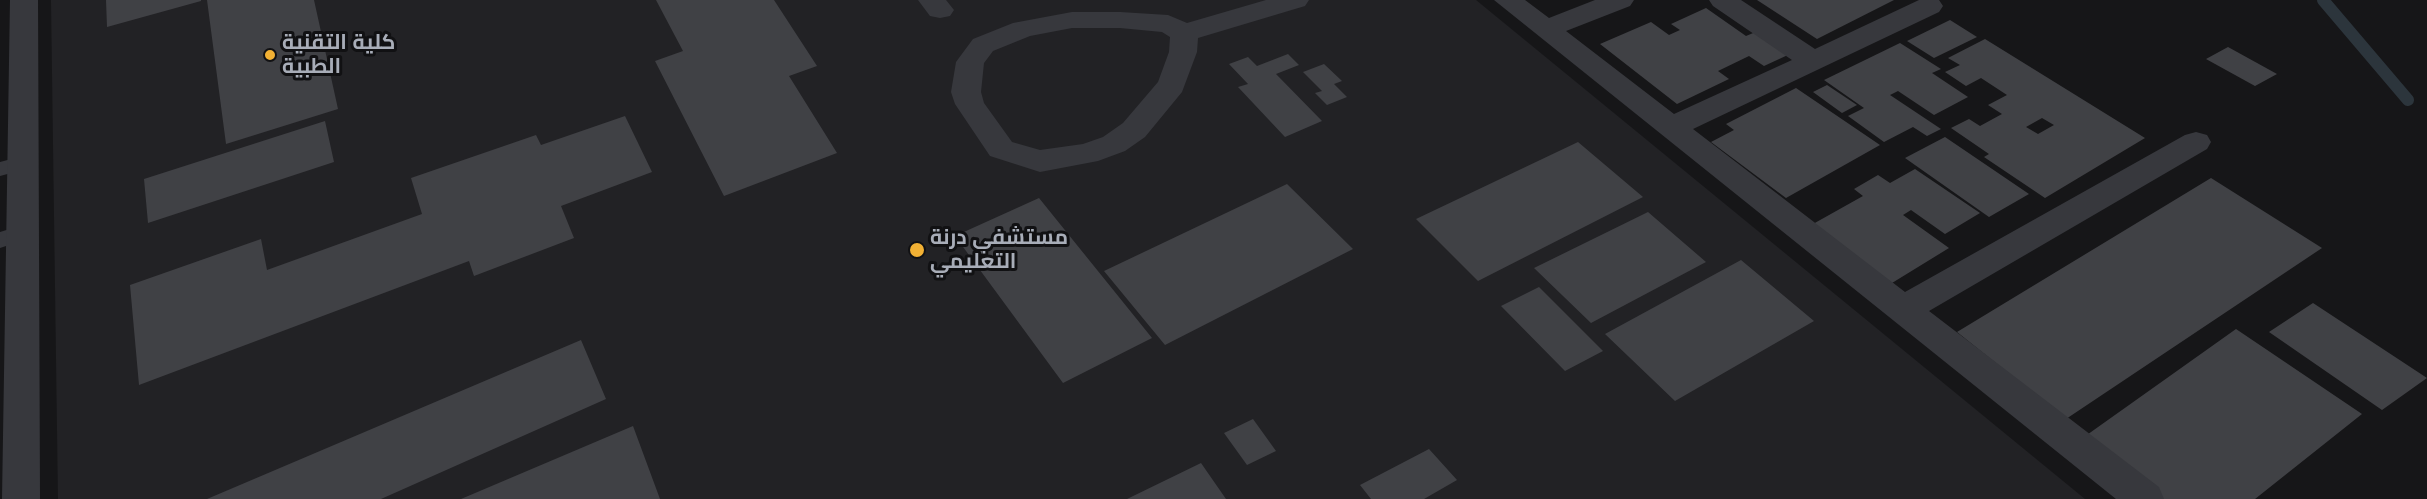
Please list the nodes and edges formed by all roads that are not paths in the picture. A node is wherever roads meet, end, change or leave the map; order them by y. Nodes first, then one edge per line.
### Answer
1 (24, 0) edge
2 (1295, 0) edge
3 (1508, 0) edge
4 (1620, 0) edge
5 (1723, 0) edge
6 (1929, 6) dead end
7 (1546, 29) junction
8 (1184, 33) junction
9 (1812, 60) junction
10 (1673, 128) junction
11 (2196, 142) dead end
12 (11, 166) edge
13 (11, 236) edge
14 (1904, 309) junction
15 (11, 353) edge
16 (11, 407) edge
17 (21, 499) edge
18 (2145, 499) edge

1 - 12 street
2 - 8 street
3 - 7 street
4 - 7 street
5 - 9 street
6 - 9 street
7 - 10 street
8 - 8 street
9 - 10 street
10 - 14 street
11 - 14 street
12 - 13 street
13 - 15 street
14 - 18 street
15 - 16 street
16 - 17 street

